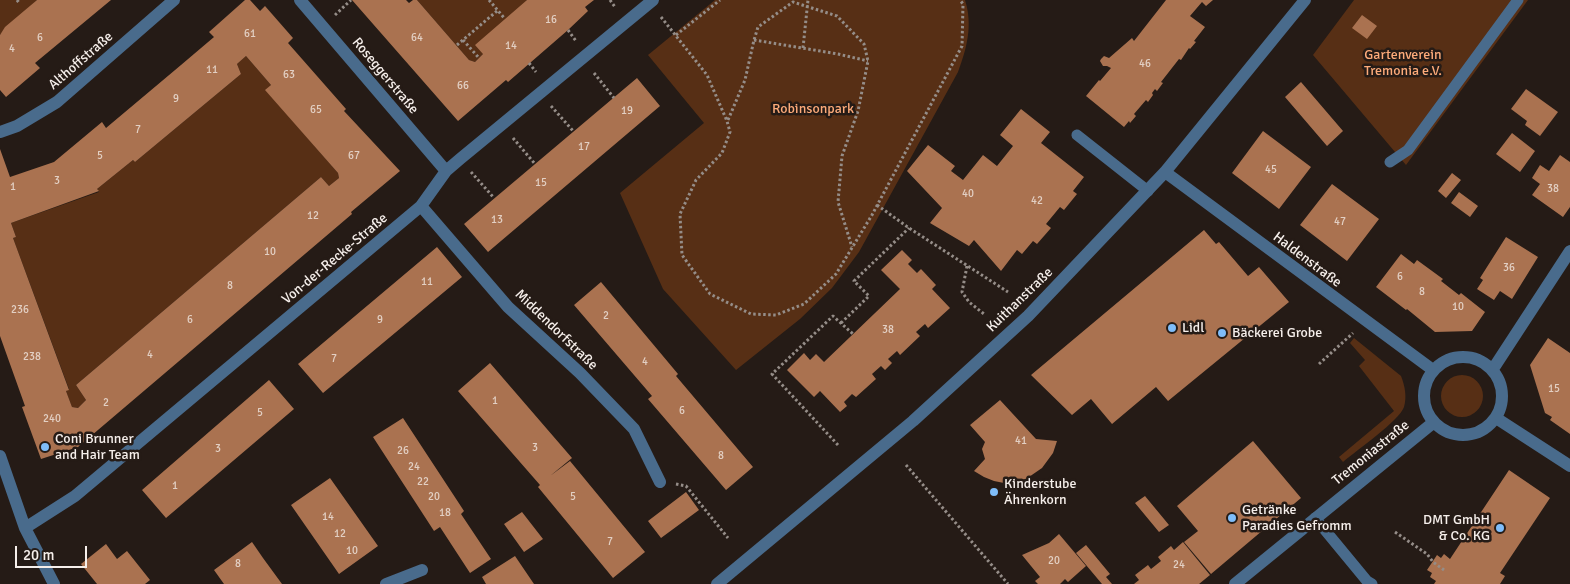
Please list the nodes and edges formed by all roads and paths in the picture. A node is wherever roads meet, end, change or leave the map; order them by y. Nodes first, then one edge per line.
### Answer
1 (17, 0) edge
2 (174, 0) edge
3 (300, 0) edge
4 (489, 0) edge
5 (720, 0) edge
6 (808, 0) edge
7 (960, 0) edge
8 (1305, 0) edge
9 (1518, 0) edge
10 (652, 1) edge
11 (20, 4) dead end
12 (808, 6) junction
13 (498, 10) junction
14 (505, 19) dead end
15 (676, 35) junction
16 (463, 40) junction
17 (754, 40) junction
18 (456, 45) dead end
19 (803, 48) junction
20 (479, 58) dead end
21 (581, 59) junction
22 (868, 61) junction
23 (540, 93) junction
24 (614, 98) dead end
25 (727, 121) junction
26 (501, 125) junction
27 (0, 132) edge
28 (574, 132) dead end
29 (1077, 135) dead end
30 (460, 159) junction
31 (1390, 162) dead end
32 (535, 164) dead end
33 (446, 171) junction
34 (1165, 172) junction
35 (1148, 191) junction
36 (494, 198) dead end
37 (877, 205) junction
38 (421, 206) junction
39 (909, 228) junction
40 (852, 248) junction
41 (1570, 251) edge
42 (967, 266) junction
43 (1008, 292) dead end
44 (984, 314) dead end
45 (841, 323) junction
46 (1354, 333) dead end
47 (853, 334) dead end
48 (1319, 364) dead end
49 (1432, 370) junction
50 (1493, 370) junction
51 (1496, 418) junction
52 (1434, 422) junction
53 (838, 445) dead end
54 (0, 456) edge
55 (906, 465) dead end
56 (1570, 466) edge
57 (660, 482) dead end
58 (686, 486) dead end
59 (1315, 518) junction
60 (25, 528) junction
61 (1395, 532) dead end
62 (728, 538) dead end
63 (422, 570) dead end
64 (1444, 570) dead end
65 (54, 584) edge
66 (386, 584) edge
67 (717, 584) edge
68 (1008, 584) edge
69 (1235, 584) edge
70 (1372, 584) edge

1 - 11 path
2 - 27 street, Althoffstraße
3 - 33 street, Roseggerstraße
4 - 13 path
5 - 15 path
6 - 12 path
7 - 37 path
8 - 34 street, Kuithanstraße
9 - 31 lane
10 - 15 path
10 - 21 street, Von-der-Recke-Straße
12 - 17 path
12 - 19 path
12 - 22 path
13 - 14 path
13 - 16 path
15 - 25 path
16 - 18 path
16 - 20 path
17 - 19 path
17 - 25 path
19 - 22 path
21 - 23 street, Von-der-Recke-Straße
21 - 24 path
22 - 40 path
23 - 26 street, Von-der-Recke-Straße
23 - 28 path
25 - 40 path
26 - 30 street, Von-der-Recke-Straße
26 - 32 path
29 - 35 lane
30 - 33 street, Von-der-Recke-Straße
30 - 36 path
33 - 38 street, Von-der-Recke-Straße
34 - 35 street, Kuithanstraße
34 - 49 street, Haldenstraße
35 - 67 street, Kuithanstraße
37 - 39 path
37 - 40 path
38 - 57 street, Middendorfstraße
38 - 60 street, Von-der-Recke-Straße
39 - 42 path
39 - 45 path
41 - 50 street
42 - 43 path
42 - 44 path
45 - 47 path
45 - 53 path
46 - 48 path
49 - 50 street
49 - 52 street
50 - 51 street
51 - 52 street
51 - 56 street
52 - 59 street, Tremoniastraße
54 - 60 street
55 - 68 path
58 - 62 path
59 - 69 street, Tremoniastraße
59 - 70 lane
60 - 65 street
61 - 64 path
63 - 66 street

